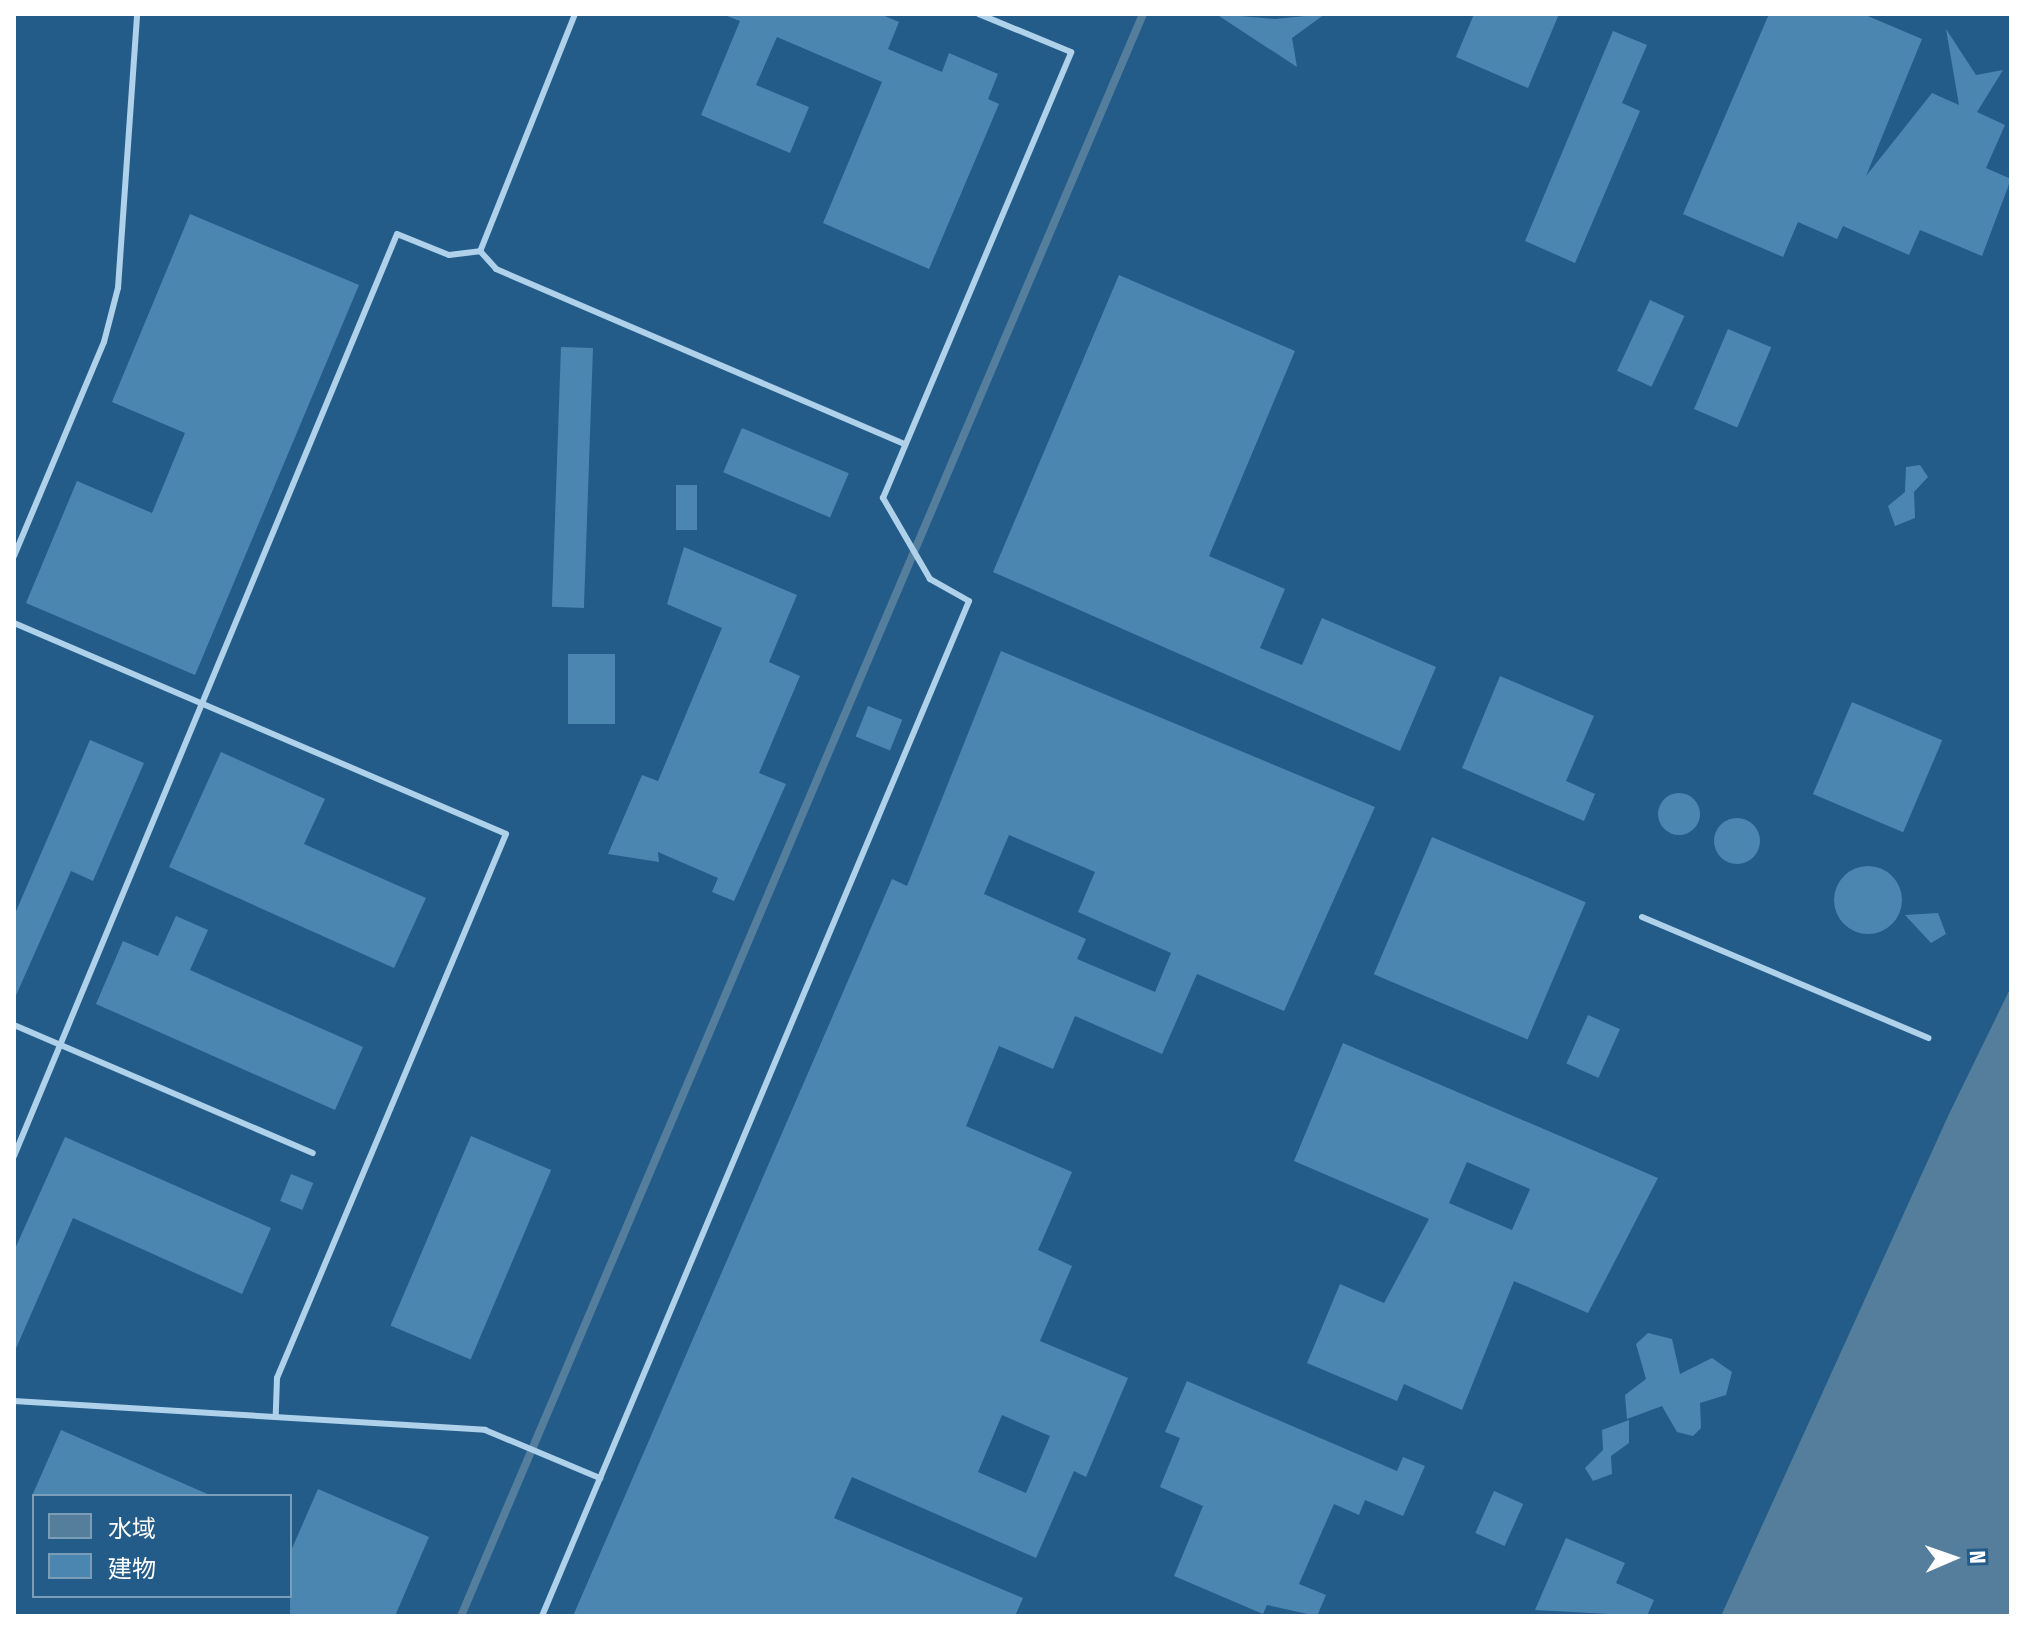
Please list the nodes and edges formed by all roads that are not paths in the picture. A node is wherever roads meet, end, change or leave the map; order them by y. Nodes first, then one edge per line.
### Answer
1 (137, 14) edge
2 (575, 14) edge
3 (979, 14) edge
4 (480, 251) junction
5 (905, 444) junction
6 (14, 556) edge
7 (14, 623) edge
8 (201, 703) junction
9 (1642, 917) dead end
10 (14, 1025) edge
11 (1928, 1038) dead end
12 (61, 1044) junction
13 (313, 1153) dead end
14 (14, 1156) edge
15 (14, 1401) edge
16 (276, 1416) junction
17 (600, 1478) junction
18 (542, 1616) edge

1 - 6 lane
2 - 4 lane
3 - 5 lane
4 - 5 lane
4 - 8 lane
5 - 17 lane
7 - 8 lane
8 - 12 lane
8 - 16 lane
9 - 11 lane
10 - 12 lane
12 - 13 lane
12 - 14 lane
15 - 16 lane
16 - 17 lane
17 - 18 lane

